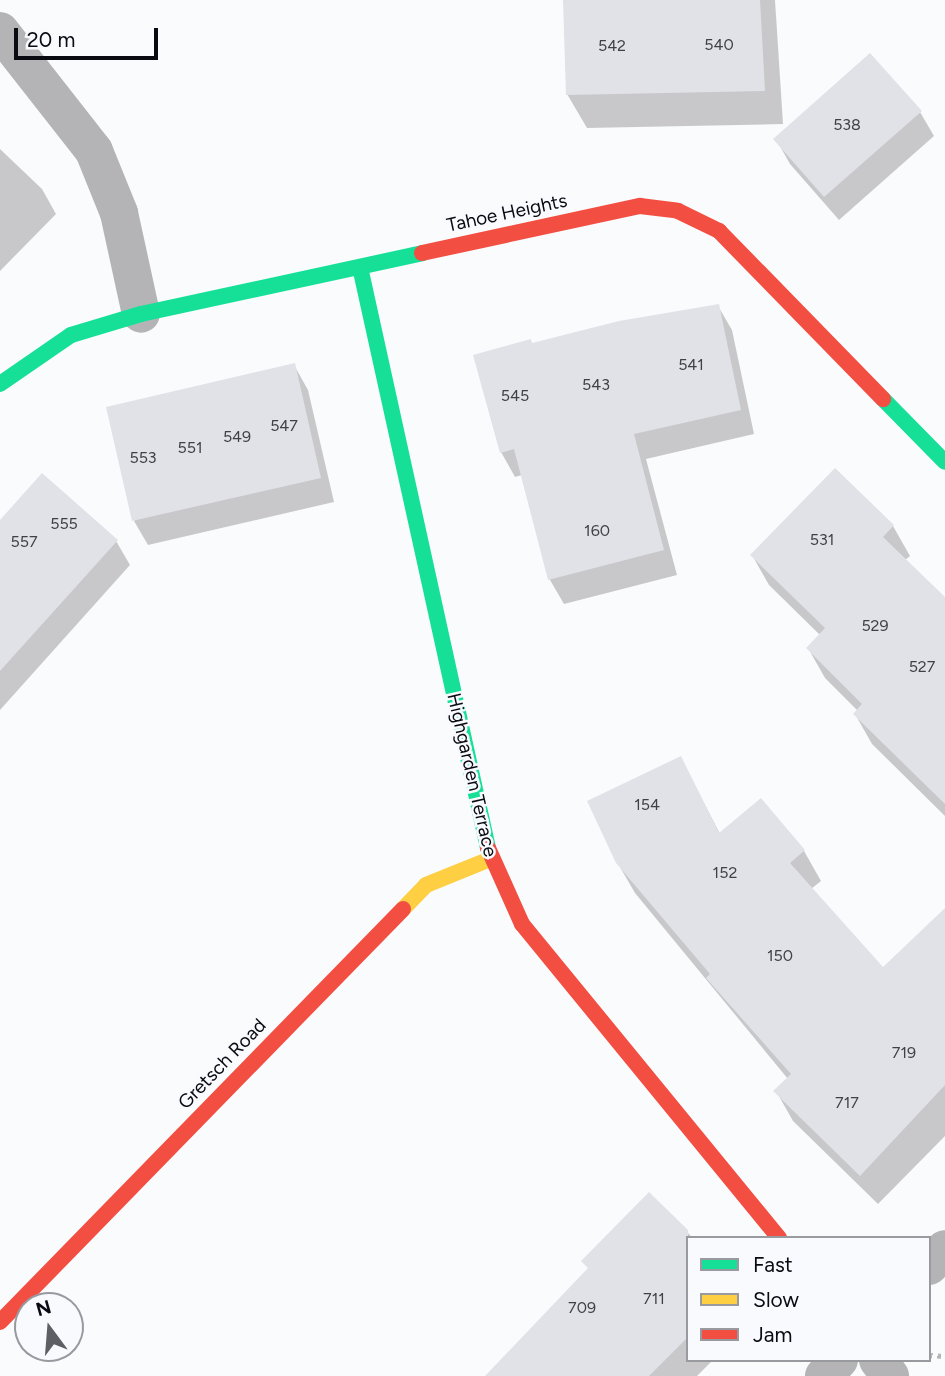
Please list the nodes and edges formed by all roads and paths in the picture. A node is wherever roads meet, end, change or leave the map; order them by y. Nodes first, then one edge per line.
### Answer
1 (0, 31) edge
2 (360, 267) junction
3 (141, 314) junction
4 (0, 384) edge
5 (945, 463) edge
6 (489, 859) junction
7 (777, 1236) edge
8 (945, 1249) edge
9 (931, 1264) edge
10 (0, 1322) edge
11 (837, 1362) edge
12 (824, 1376) edge

1 - 3 street
2 - 3 street, Tahoe Heights
2 - 5 street, Tahoe Heights
2 - 6 street, Highgarden Terrace
3 - 4 street, Tahoe Heights
6 - 7 street, Highgarden Terrace
6 - 10 street, Gretsch Road
8 - 9 street
11 - 12 street

